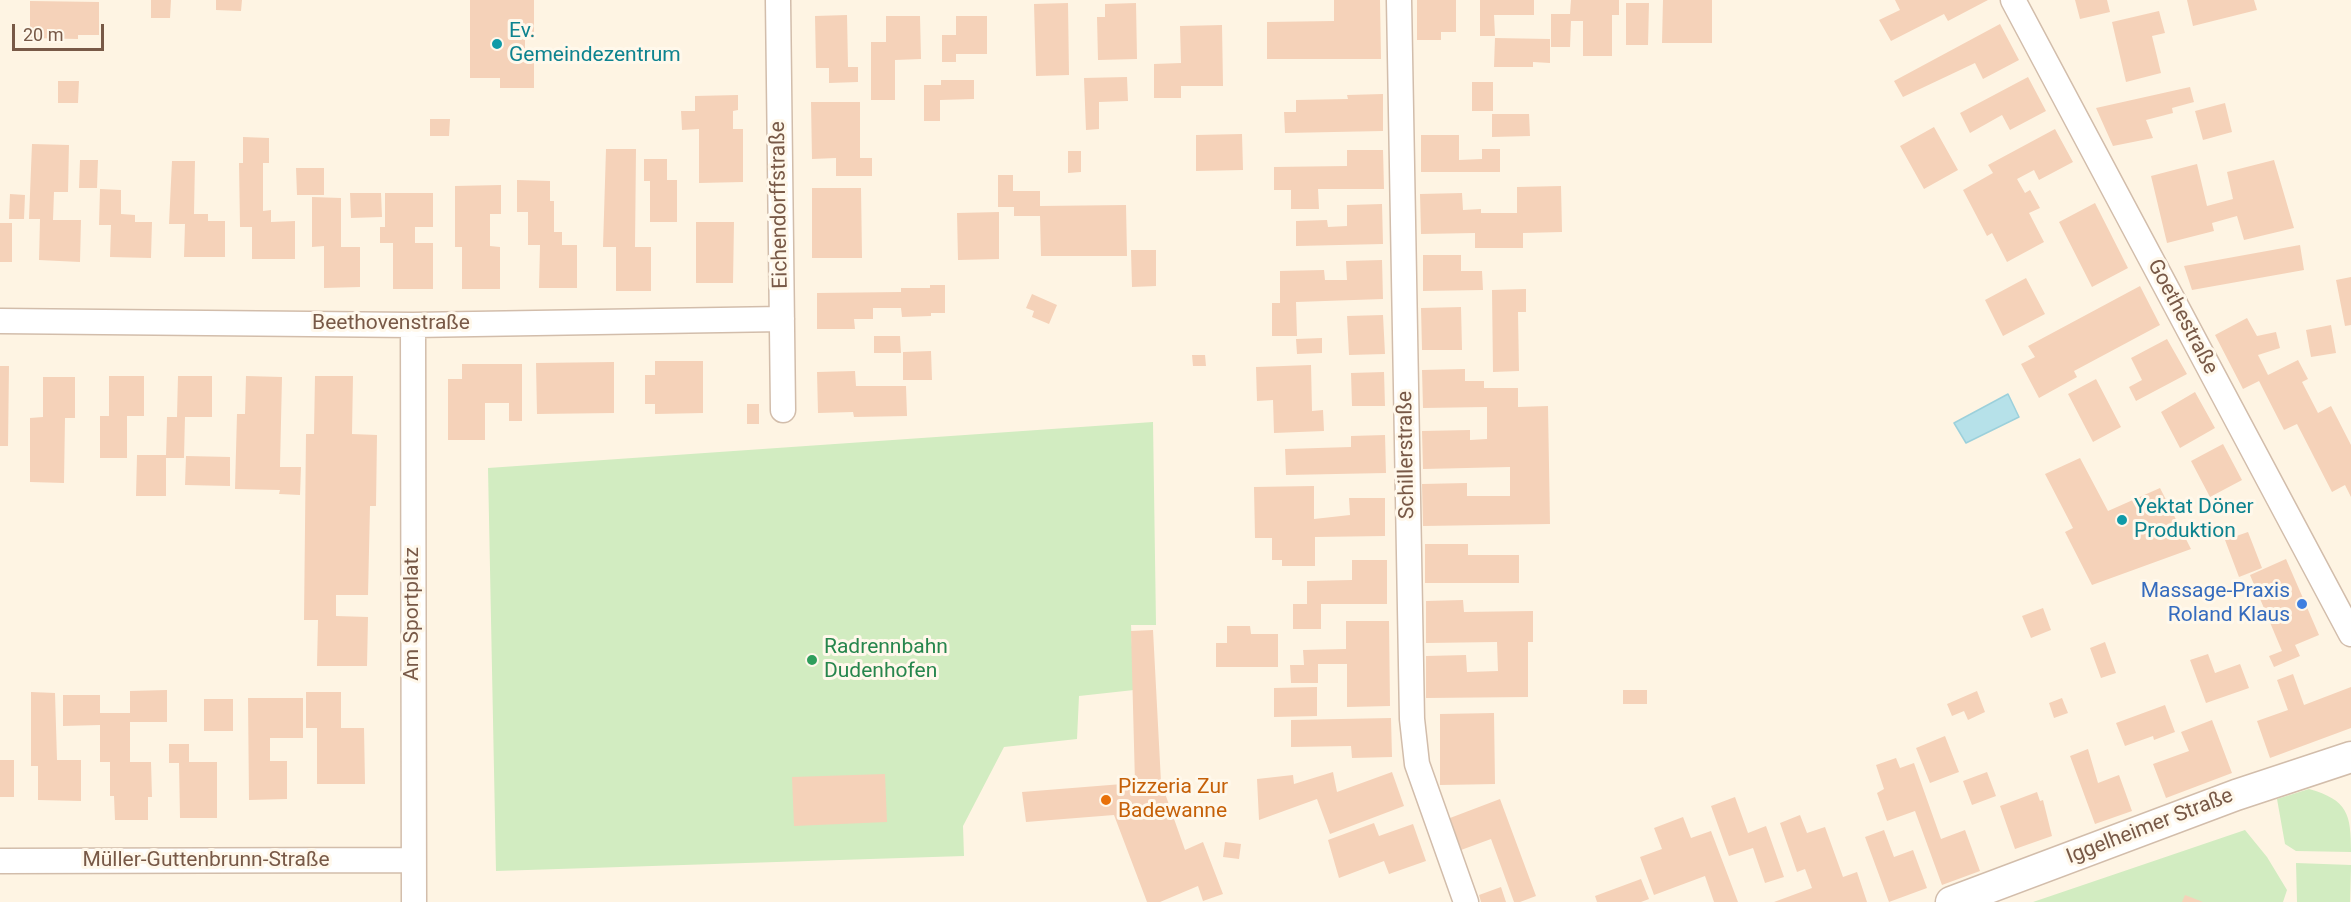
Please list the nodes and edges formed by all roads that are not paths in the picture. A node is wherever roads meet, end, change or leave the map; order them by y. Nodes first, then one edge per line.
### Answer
1 (778, 0) edge
2 (1399, 0) edge
3 (2013, 0) edge
4 (782, 319) junction
5 (0, 321) edge
6 (413, 325) junction
7 (783, 410) dead end
8 (2351, 634) edge
9 (2351, 757) edge
10 (0, 861) edge
11 (413, 861) junction
12 (414, 902) edge
13 (1466, 902) edge
14 (1951, 902) edge

1 - 4 street, Eichendorffstraße
2 - 13 street, Schillerstraße
3 - 8 street, Goethestraße
4 - 6 street, Beethovenstraße
4 - 7 street, Eichendorffstraße
5 - 6 street, Beethovenstraße
6 - 11 street, Am Sportplatz
9 - 14 street, Iggelheimer Straße
10 - 11 street, Müller-Guttenbrunn-Straße
11 - 12 street, Am Sportplatz

